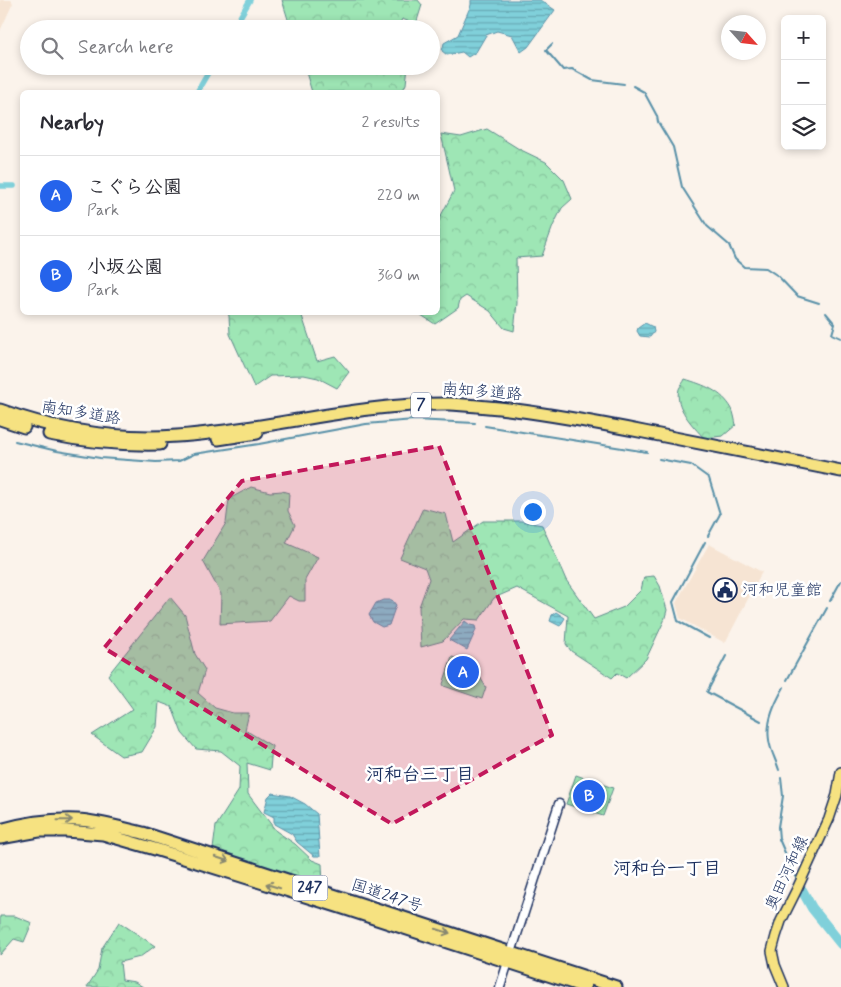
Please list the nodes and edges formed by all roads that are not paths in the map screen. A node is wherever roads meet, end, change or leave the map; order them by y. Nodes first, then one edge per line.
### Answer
1 (0, 410) edge
2 (0, 419) edge
3 (841, 471) edge
4 (841, 479) edge
5 (841, 772) edge
6 (560, 804) dead end
7 (0, 830) edge
8 (0, 838) edge
9 (510, 958) junction
10 (500, 987) edge
11 (585, 987) edge
12 (616, 987) edge
13 (784, 987) edge

1 - 3 highway, 南知多道路 / 7
2 - 4 highway, 南知多道路 / 7
5 - 13 main road, 奥田河和線
6 - 9 street
7 -> 9 highway, 国道247号 / 247
9 -> 8 highway, 国道247号 / 247
9 - 10 street
9 - 11 highway, 国道247号 / 247
9 - 12 highway, 国道247号 / 247

